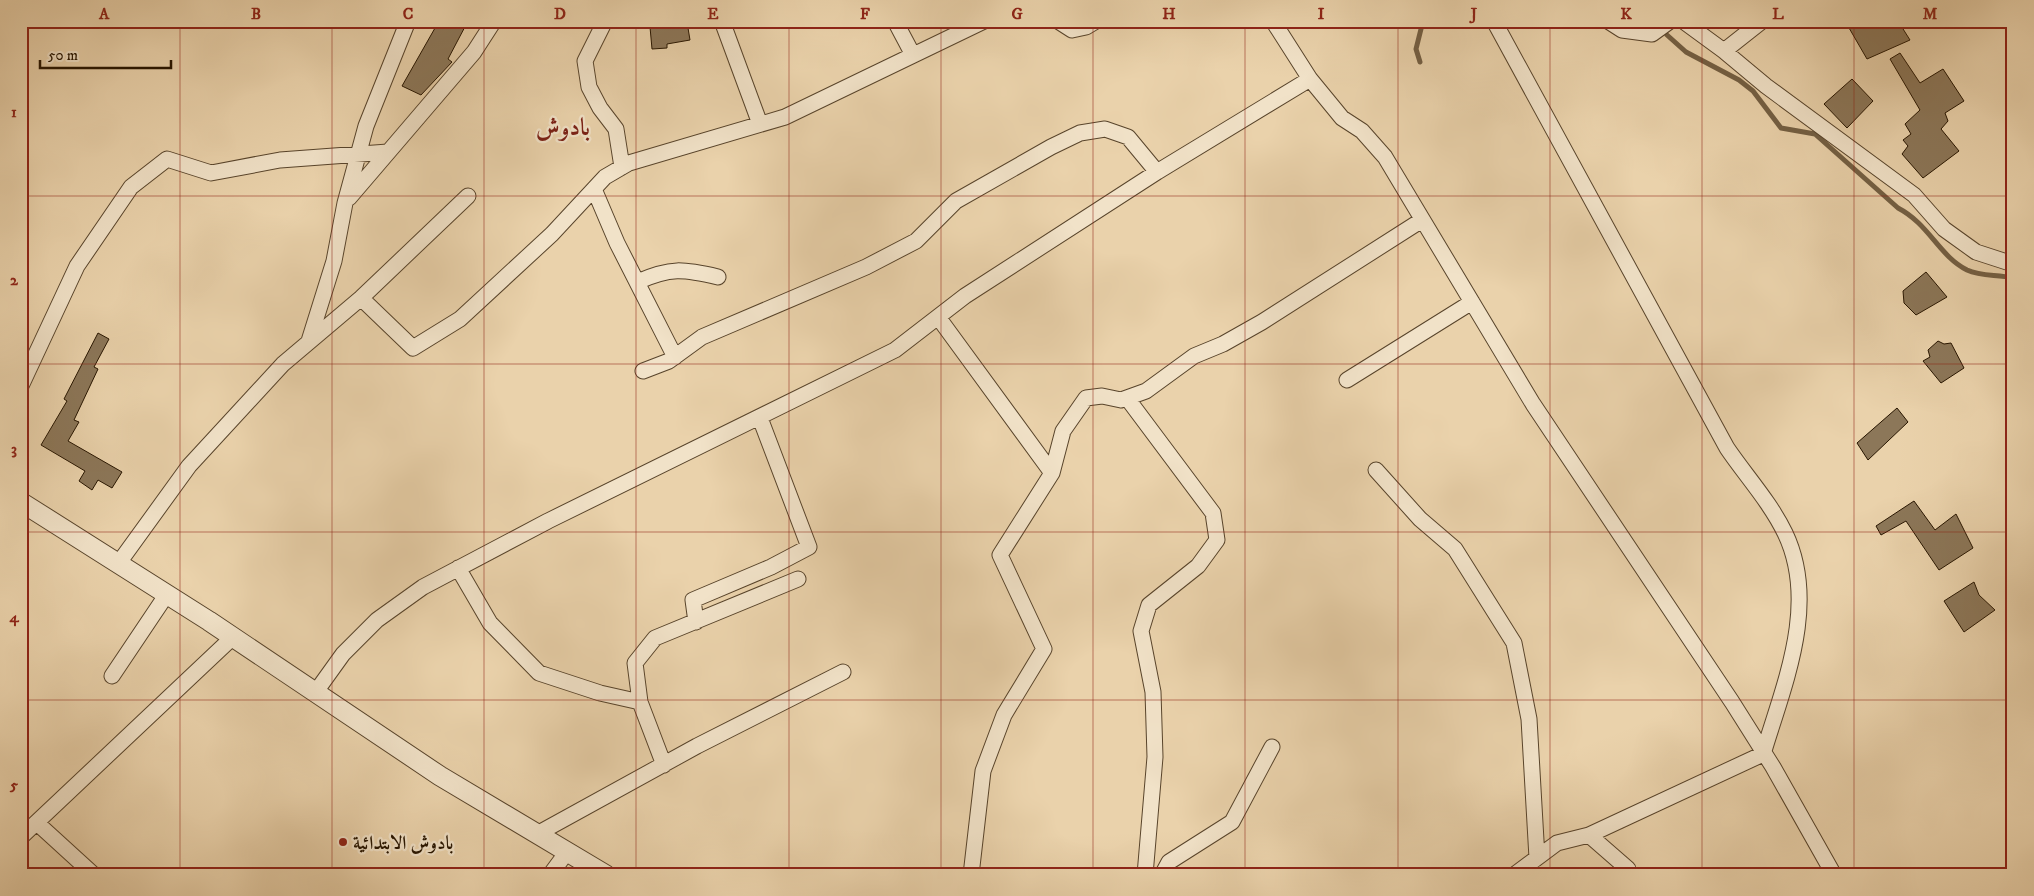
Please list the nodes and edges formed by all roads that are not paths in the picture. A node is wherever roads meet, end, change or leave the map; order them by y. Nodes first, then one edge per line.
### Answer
1 (408, 21) edge
2 (494, 21) edge
3 (605, 21) edge
4 (722, 21) edge
5 (895, 21) edge
6 (984, 21) edge
7 (1058, 21) edge
8 (1096, 21) edge
9 (1273, 21) edge
10 (1494, 21) edge
11 (1608, 21) edge
12 (1670, 21) edge
13 (1683, 21) edge
14 (1762, 21) edge
15 (1724, 51) junction
16 (913, 55) junction
17 (1310, 79) junction
18 (760, 124) junction
19 (388, 152) junction
20 (358, 153) junction
21 (622, 167) junction
22 (1157, 172) junction
23 (594, 189) junction
24 (468, 196) dead end
25 (345, 203) junction
26 (1422, 220) junction
27 (2013, 264) edge
28 (718, 277) dead end
29 (637, 282) junction
30 (361, 298) junction
31 (1472, 302) junction
32 (938, 317) junction
33 (309, 341) junction
34 (675, 357) junction
35 (643, 371) dead end
36 (1346, 380) dead end
37 (21, 386) edge
38 (1127, 398) junction
39 (760, 418) junction
40 (1376, 470) dead end
41 (1052, 473) junction
42 (21, 502) edge
43 (118, 564) junction
44 (458, 568) junction
45 (798, 579) dead end
46 (167, 594) junction
47 (696, 622) junction
48 (233, 637) junction
49 (843, 672) dead end
50 (112, 676) dead end
51 (315, 693) junction
52 (640, 702) junction
53 (1272, 747) dead end
54 (1763, 754) junction
55 (664, 765) junction
56 (37, 823) junction
57 (537, 834) junction
58 (1589, 835) junction
59 (21, 837) edge
60 (568, 852) junction
61 (1537, 858) junction
62 (94, 875) edge
63 (550, 875) edge
64 (606, 875) edge
65 (971, 875) edge
66 (1145, 875) edge
67 (1162, 875) edge
68 (1514, 875) edge
69 (1628, 875) edge
70 (1834, 875) edge

1 - 20 street
2 - 19 street
3 - 21 street
4 - 18 street
5 - 16 street
6 - 16 street
7 - 8 street
9 - 17 street
10 - 54 street
11 - 12 street
13 - 15 street
14 - 15 street
15 - 27 street
16 - 18 street
17 - 22 street
17 - 26 street
18 - 21 street
19 - 20 street
19 - 25 street
20 - 25 street
20 - 37 street
21 - 23 street
22 - 32 street
22 - 34 street
23 - 29 street
23 - 30 street
24 - 30 street
25 - 33 street
26 - 31 street
26 - 38 street
28 - 29 street
29 - 34 street
30 - 33 street
31 - 36 street
31 - 54 street
32 - 39 street
32 - 41 street
33 - 43 street
34 - 35 street
38 - 41 street
38 - 66 street
39 - 44 street
39 - 47 street
40 - 61 street
41 - 65 street
42 - 43 street
43 - 46 street
44 - 51 street
44 - 52 street
45 - 47 street
46 - 48 street
46 - 50 street
47 - 52 street
48 - 51 street
48 - 56 street
49 - 55 street
51 - 57 street
52 - 55 street
53 - 67 street
54 - 58 street
54 - 70 street
55 - 57 street
56 - 59 street
56 - 62 street
57 - 60 street
58 - 61 street
58 - 69 street
60 - 63 street
60 - 64 street
61 - 68 street

